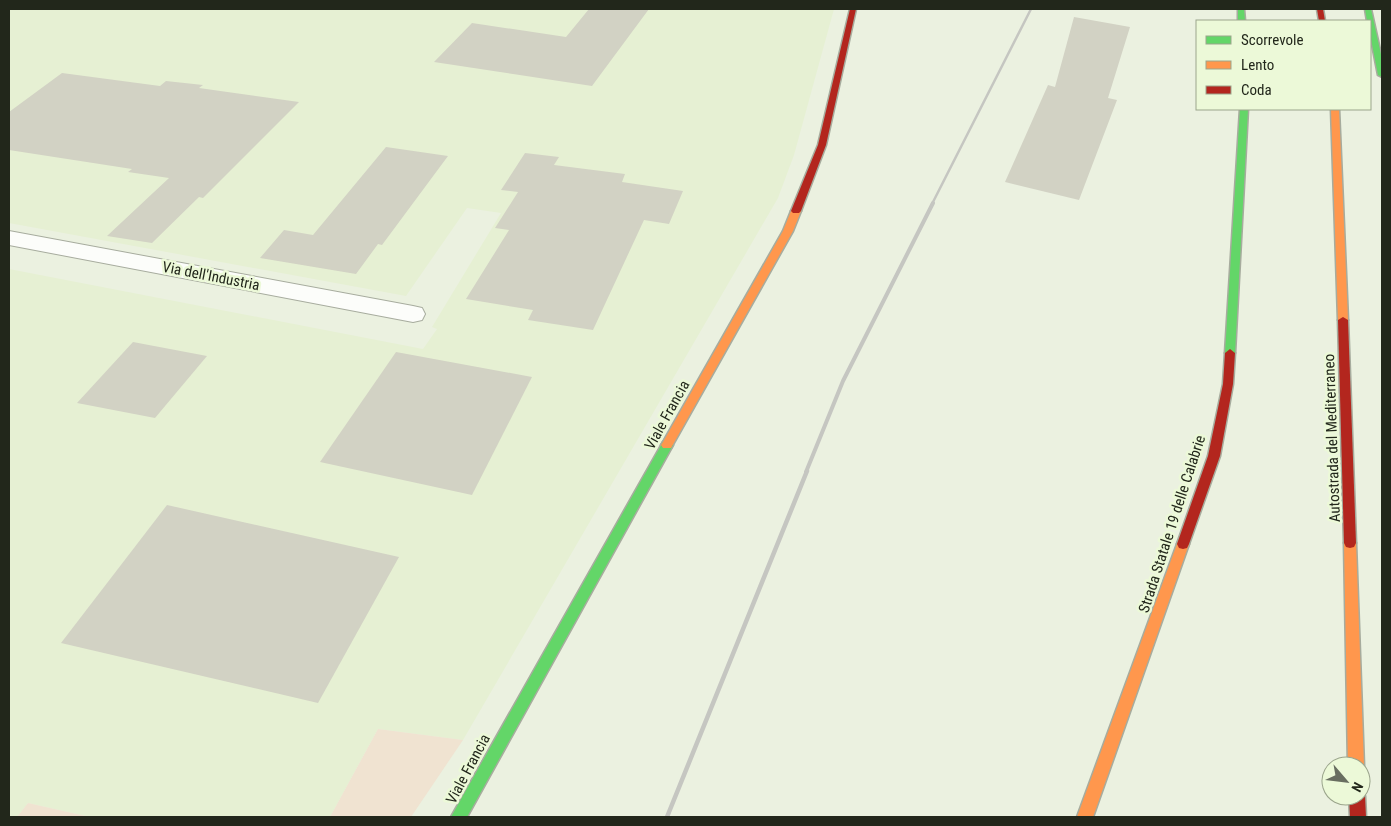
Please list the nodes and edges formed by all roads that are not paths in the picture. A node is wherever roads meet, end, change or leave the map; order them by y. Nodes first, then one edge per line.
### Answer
1 (853, 9) edge
2 (1371, 23) edge
3 (1382, 75) edge
4 (1244, 110) edge
5 (1335, 110) edge
6 (9, 238) edge
7 (413, 314) dead end
8 (1356, 756) edge
9 (459, 817) edge
10 (1085, 817) edge

1 - 9 main road, Viale Francia
2 - 3 main road
4 - 10 main road, Strada Statale 19 delle Calabrie
5 - 8 main road, Autostrada del Mediterraneo
6 - 7 street, Via dell'Industria

